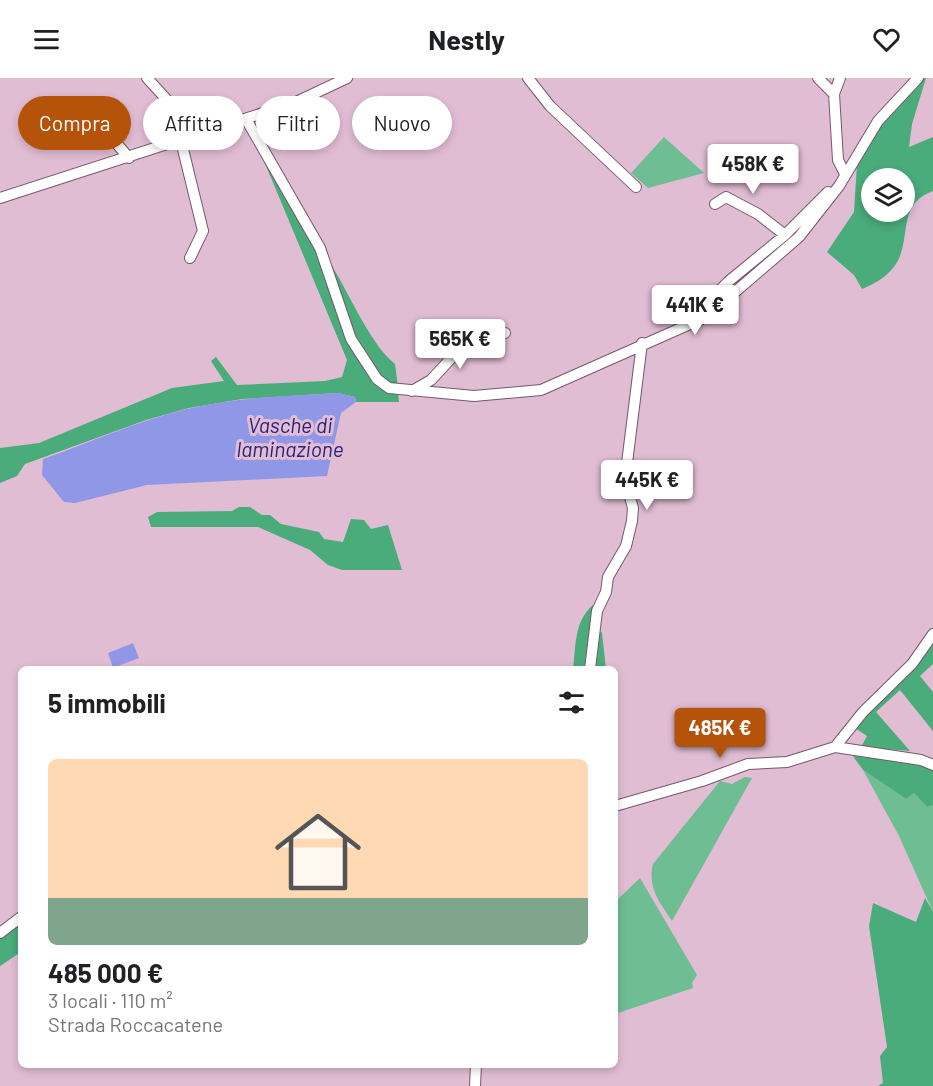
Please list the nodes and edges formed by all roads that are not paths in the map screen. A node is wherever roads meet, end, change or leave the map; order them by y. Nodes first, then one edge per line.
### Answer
1 (147, 78) edge
2 (347, 78) edge
3 (528, 78) edge
4 (818, 78) edge
5 (840, 78) edge
6 (918, 78) edge
7 (834, 94) junction
8 (163, 96) edge
9 (246, 119) joint
10 (122, 150) edge
11 (153, 150) edge
12 (183, 150) edge
13 (129, 158) junction
14 (845, 174) junction
15 (839, 186) junction
16 (636, 187) dead end
17 (0, 198) edge
18 (715, 204) dead end
19 (786, 235) junction
20 (190, 258) dead end
21 (706, 317) junction
22 (505, 333) dead end
23 (642, 343) junction
24 (412, 392) junction
25 (933, 634) edge
26 (590, 666) edge
27 (835, 747) junction
28 (933, 765) edge
29 (618, 805) edge
30 (18, 919) edge
31 (0, 933) edge
32 (476, 1068) edge
33 (475, 1086) edge

1 - 8 street
2 - 9 street
3 - 16 street
4 - 7 street
5 - 7 street
6 - 14 street
7 - 14 street
9 - 24 street
10 - 13 street
11 - 13 street
12 - 20 street
13 - 17 street
14 - 15 street
15 - 19 street
15 - 21 street
18 - 19 street
19 - 21 street
21 - 23 street
22 - 24 street
23 - 24 street
23 - 26 street
25 - 27 street
27 - 28 street
27 - 29 street
30 - 31 street
32 - 33 street

